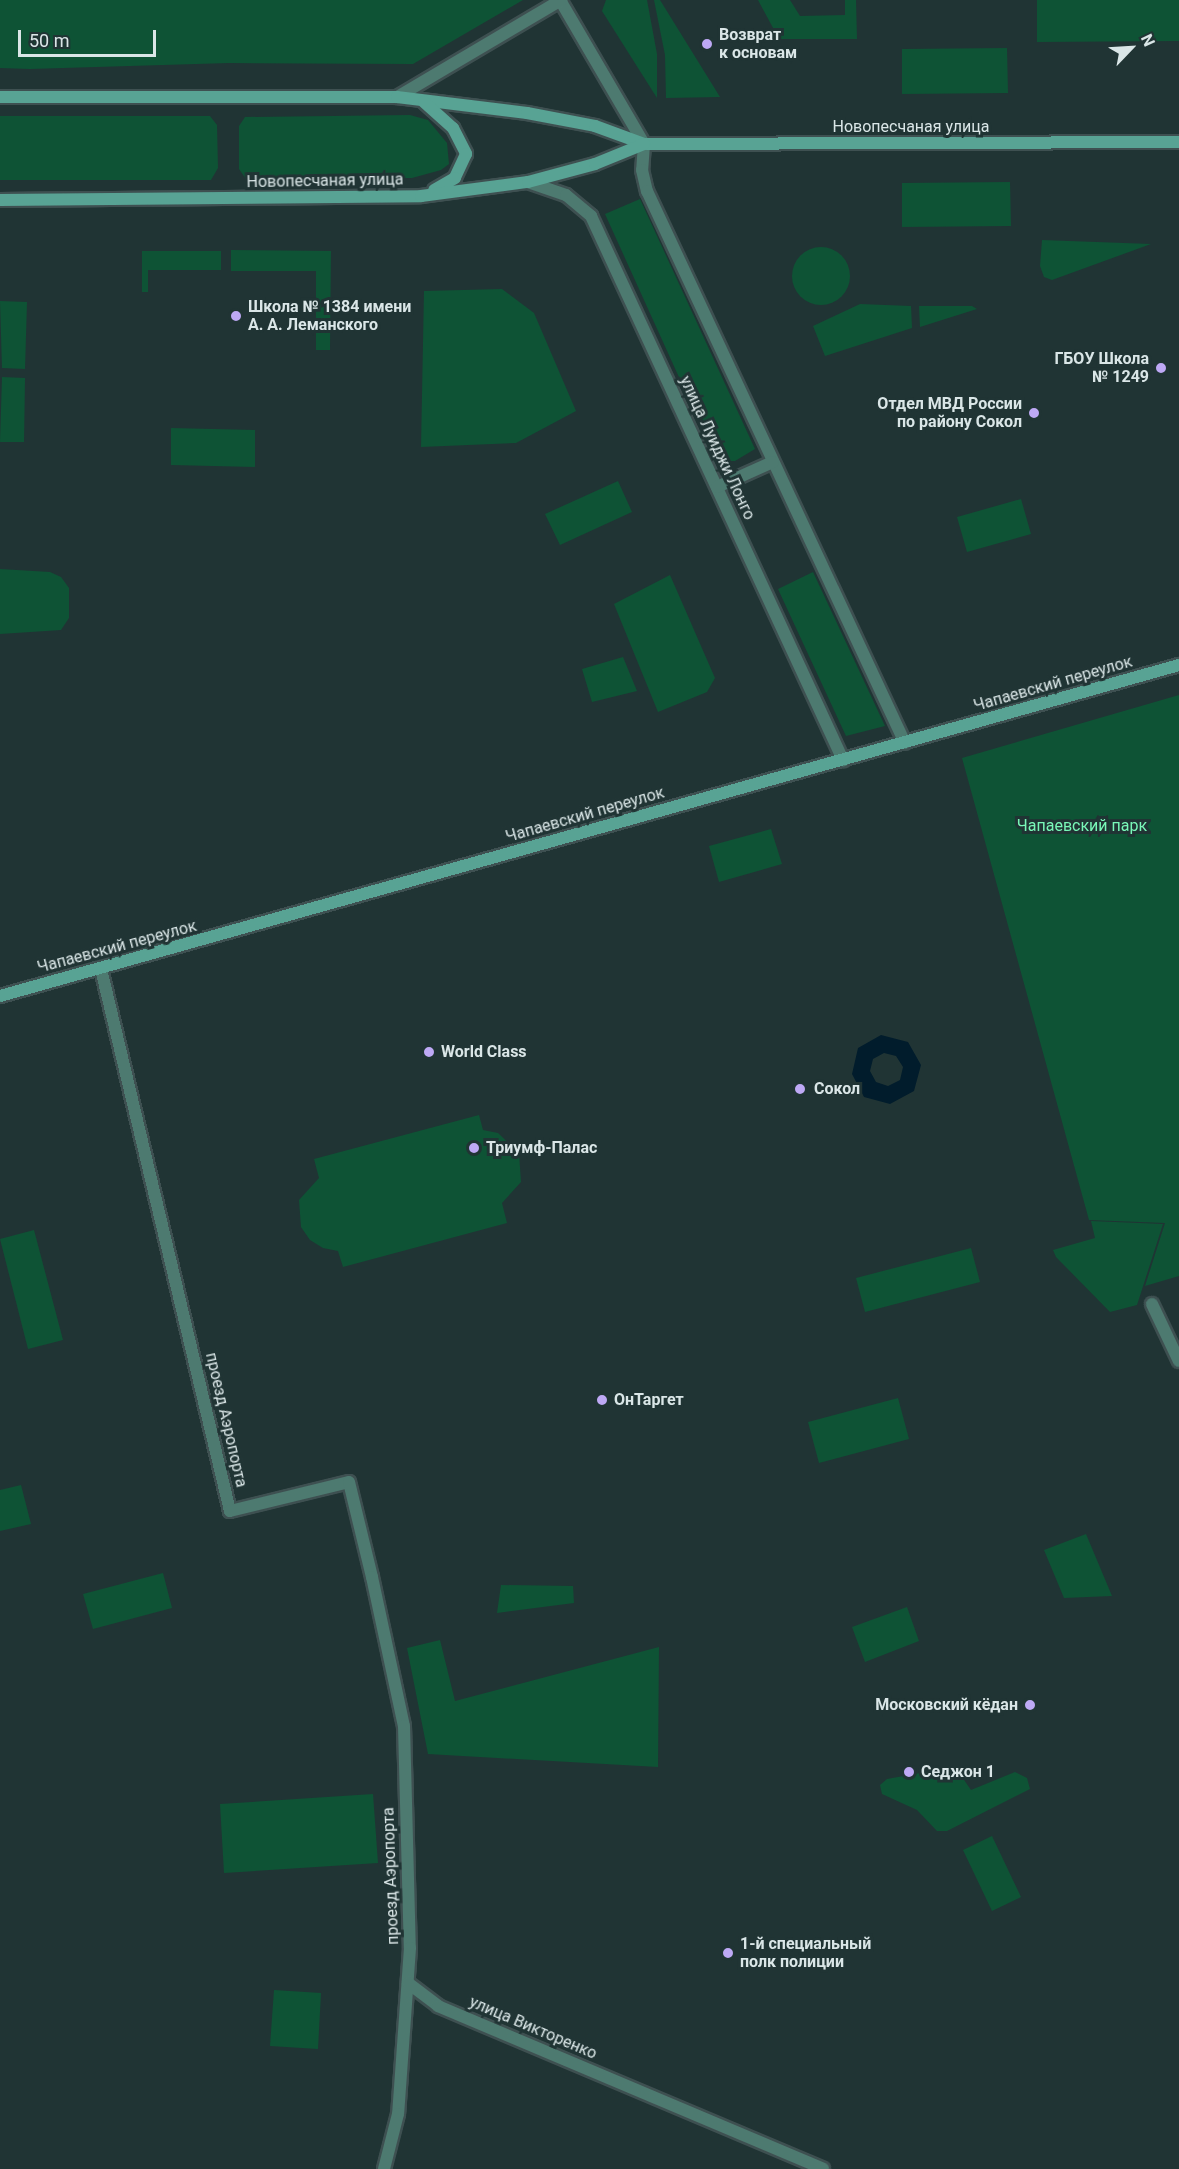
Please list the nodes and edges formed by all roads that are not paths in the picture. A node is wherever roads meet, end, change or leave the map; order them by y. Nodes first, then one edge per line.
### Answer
1 (560, 0) edge
2 (397, 97) junction
3 (0, 98) edge
4 (423, 101) junction
5 (1179, 142) edge
6 (644, 144) junction
7 (528, 182) junction
8 (421, 196) junction
9 (0, 200) edge
10 (773, 462) junction
11 (717, 487) junction
12 (1179, 665) edge
13 (905, 743) junction
14 (843, 760) junction
15 (101, 969) junction
16 (0, 996) edge
17 (1152, 1304) dead end
18 (1179, 1361) edge
19 (408, 1983) junction
20 (384, 2169) edge
21 (823, 2169) edge

1 - 2 street
1 - 6 street
2 - 3 main road, Новопесчаная улица
2 - 4 main road, Новопесчаная улица
4 - 6 main road, Новопесчаная улица
4 - 8 main road
5 - 6 main road, Новопесчаная улица
6 - 7 main road, Новопесчаная улица
6 - 10 street
7 - 8 main road, Новопесчаная улица
7 - 11 street, улица Луиджи Лонго
8 - 9 main road, Новопесчаная улица
10 - 11 street
10 - 13 street
11 - 14 street, улица Луиджи Лонго
12 - 13 main road, Чапаевский переулок
13 - 14 main road, Чапаевский переулок
14 - 15 main road, Чапаевский переулок
15 - 16 main road, Чапаевский переулок
15 - 19 street, проезд Аэропорта
17 - 18 street
19 - 20 street
19 - 21 street, улица Викторенко

